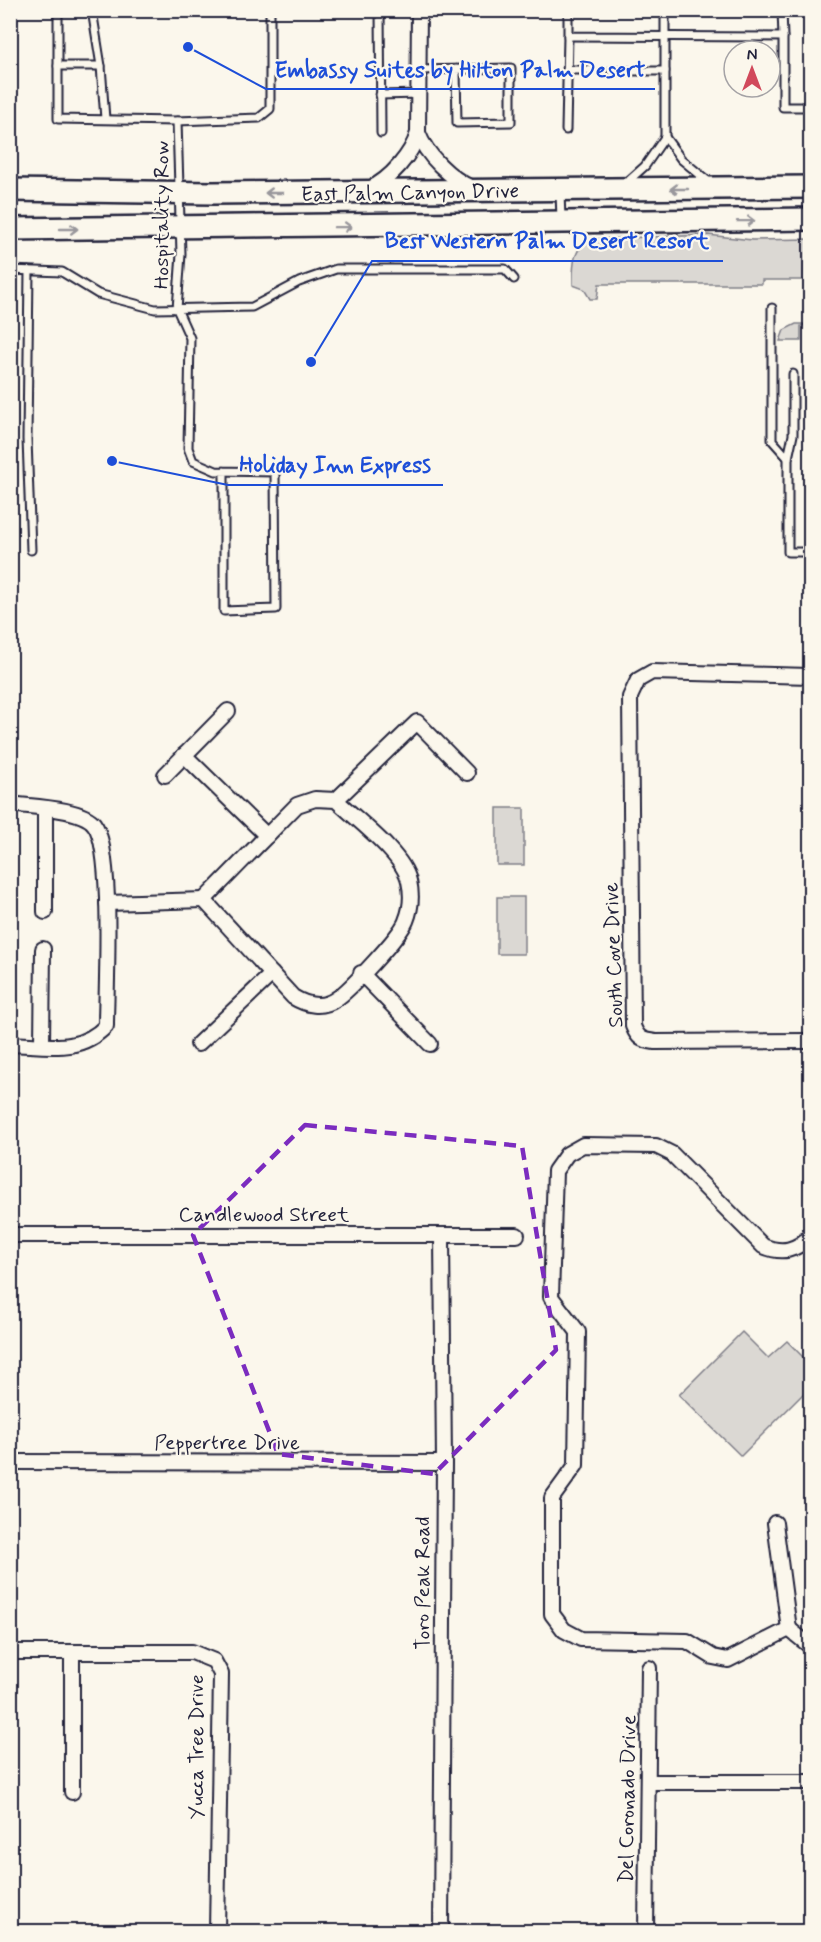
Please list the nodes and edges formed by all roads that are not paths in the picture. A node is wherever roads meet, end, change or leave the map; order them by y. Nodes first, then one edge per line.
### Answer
1 (58, 10) edge
2 (92, 10) edge
3 (270, 10) edge
4 (380, 10) edge
5 (419, 10) edge
6 (568, 10) edge
7 (665, 10) edge
8 (782, 10) edge
9 (568, 36) junction
10 (665, 36) junction
11 (783, 37) junction
12 (58, 66) junction
13 (101, 66) junction
14 (456, 69) junction
15 (419, 70) junction
16 (567, 70) junction
17 (591, 70) dead end
18 (611, 71) dead end
19 (665, 71) junction
20 (419, 94) junction
21 (380, 95) junction
22 (810, 107) edge
23 (105, 119) junction
24 (177, 121) junction
25 (566, 130) dead end
26 (381, 133) dead end
27 (418, 133) junction
28 (665, 137) junction
29 (810, 187) edge
30 (620, 189) junction
31 (718, 189) junction
32 (10, 190) edge
33 (560, 190) junction
34 (479, 191) junction
35 (360, 192) junction
36 (179, 193) junction
37 (810, 219) edge
38 (561, 224) junction
39 (179, 228) junction
40 (10, 229) edge
41 (10, 270) edge
42 (29, 271) junction
43 (514, 279) dead end
44 (772, 308) dead end
45 (177, 309) junction
46 (793, 374) dead end
47 (788, 458) junction
48 (224, 471) junction
49 (31, 550) dead end
50 (810, 552) edge
51 (810, 676) edge
52 (228, 711) dead end
53 (184, 755) junction
54 (467, 773) dead end
55 (165, 775) dead end
56 (336, 800) junction
57 (10, 804) edge
58 (45, 809) junction
59 (267, 836) junction
60 (204, 900) junction
61 (107, 903) junction
62 (45, 912) dead end
63 (43, 950) dead end
64 (272, 974) junction
65 (361, 974) junction
66 (810, 1041) edge
67 (10, 1044) edge
68 (198, 1044) dead end
69 (430, 1044) dead end
70 (42, 1045) junction
71 (10, 1235) edge
72 (442, 1235) junction
73 (517, 1235) dead end
74 (810, 1236) edge
75 (10, 1462) edge
76 (444, 1463) junction
77 (775, 1523) dead end
78 (789, 1629) junction
79 (810, 1646) edge
80 (10, 1652) edge
81 (72, 1652) junction
82 (649, 1668) dead end
83 (648, 1782) junction
84 (810, 1782) edge
85 (72, 1792) dead end
86 (217, 1932) edge
87 (441, 1932) edge
88 (646, 1932) edge

1 - 12 lane
2 - 13 lane
3 - 24 lane
4 - 21 lane
5 - 15 street
6 - 9 lane
7 - 10 lane
8 - 11 lane
9 - 10 lane
9 - 16 lane
10 - 11 lane
10 - 19 lane
11 - 22 lane
12 - 13 lane
12 - 23 lane
13 - 23 lane
14 - 14 lane
14 - 15 lane
15 - 20 street
16 - 17 lane
16 - 25 lane
18 - 19 lane
19 - 28 lane
20 - 21 lane
20 - 27 street
21 - 26 lane
23 - 24 lane
24 - 36 lane, Hospitality Row
27 - 34 street
27 - 35 street
28 - 30 lane
28 - 31 lane
29 - 31 main road, East Palm Canyon Drive
31 -> 30 main road, East Palm Canyon Drive
30 - 33 main road, East Palm Canyon Drive
32 - 36 main road, East Palm Canyon Drive
33 - 34 main road, East Palm Canyon Drive
33 - 38 lane
34 - 35 main road, East Palm Canyon Drive
35 -> 36 main road, East Palm Canyon Drive
36 - 39 lane, Hospitality Row
38 -> 37 main road, East Palm Canyon Drive
39 -> 38 main road, East Palm Canyon Drive
40 -> 39 main road, East Palm Canyon Drive
39 - 45 lane, Hospitality Row
41 - 42 lane
42 - 45 lane
42 - 49 lane
43 - 45 lane
44 - 47 lane
45 - 48 lane
46 - 47 lane
47 - 50 lane
48 - 48 lane
51 - 66 street, South Cove Drive
52 - 53 street
53 - 55 street
53 - 59 street
54 - 56 street
56 - 59 street
56 - 65 street
57 - 58 street
58 - 61 street
58 - 62 street
59 - 60 street
60 - 61 street
60 - 64 street
61 - 70 street
63 - 70 street
64 - 65 street
64 - 68 street
65 - 69 street
67 - 70 street
71 - 72 street, Candlewood Street
72 - 73 street, Candlewood Street
72 - 76 street, Toro Peak Road
74 - 78 street
75 - 76 street, Peppertree Drive
76 - 87 street, Toro Peak Road
77 - 78 street
78 - 79 street
80 - 81 street, Yucca Tree Drive
81 - 85 street
81 - 86 street, Yucca Tree Drive
82 - 83 street, Del Coronado Drive
83 - 84 street
83 - 88 street, Del Coronado Drive

